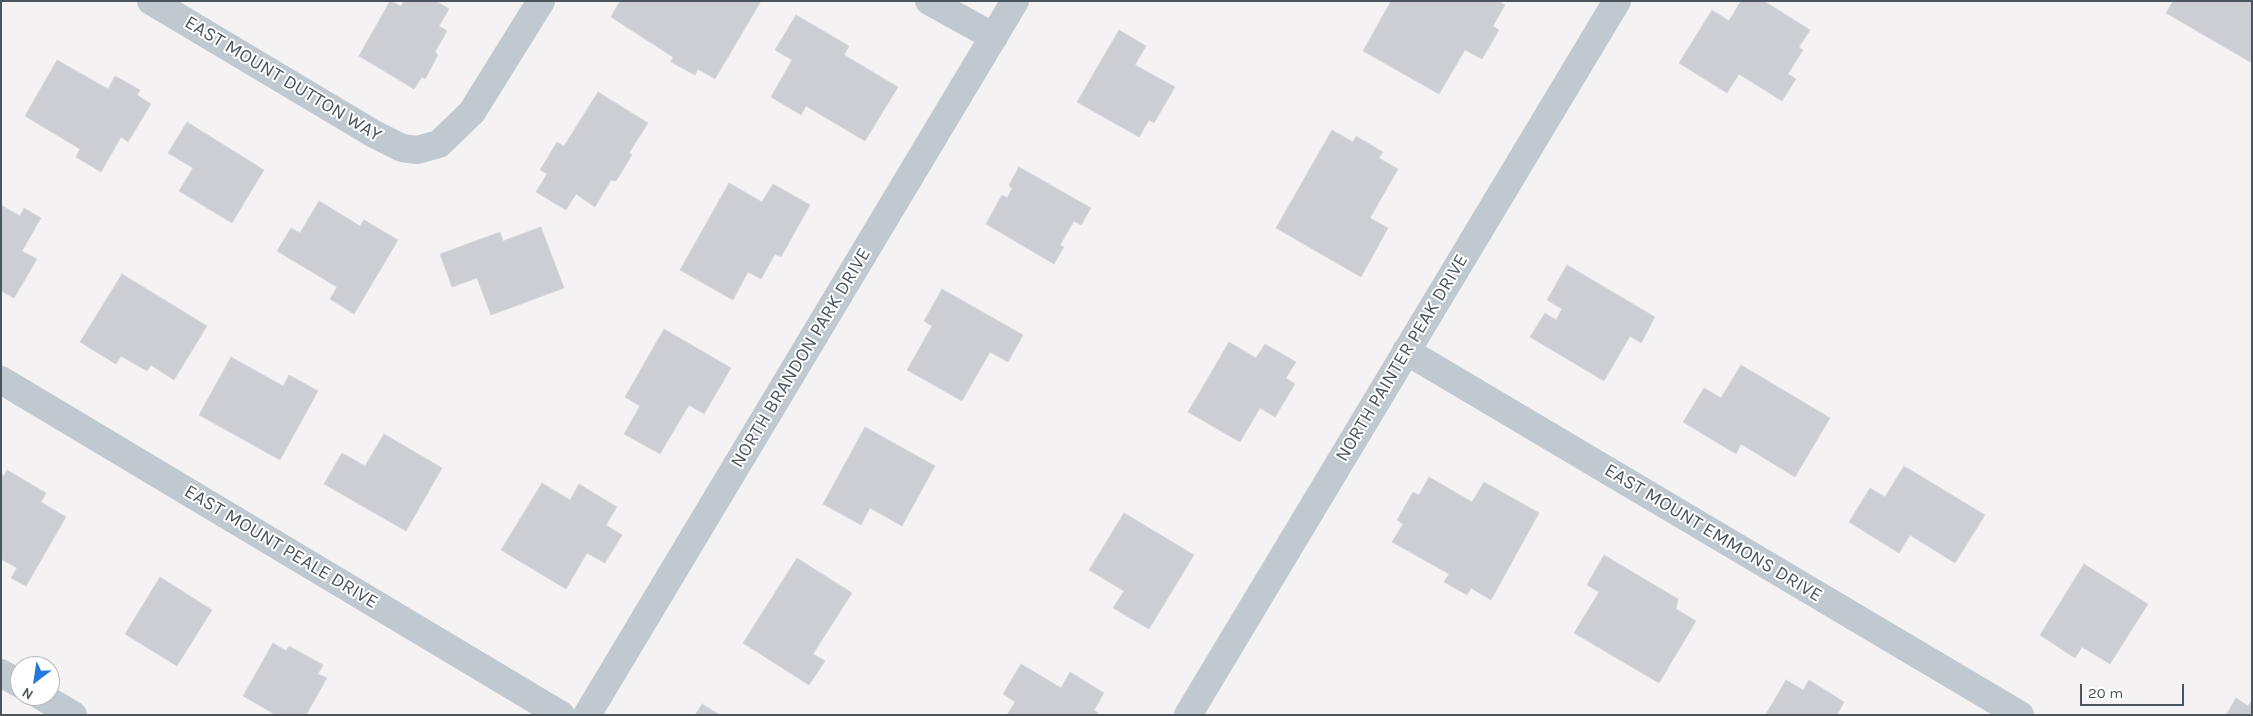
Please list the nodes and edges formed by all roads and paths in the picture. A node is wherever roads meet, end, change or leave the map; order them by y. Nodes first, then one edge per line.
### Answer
1 (151, 1) edge
2 (541, 1) edge
3 (929, 1) edge
4 (1015, 1) edge
5 (1616, 1) edge
6 (994, 37) junction
7 (1406, 351) junction
8 (1, 380) edge
9 (58, 706) edge
10 (73, 715) edge
11 (560, 715) edge
12 (587, 715) edge
13 (1188, 715) edge
14 (2020, 715) edge

1 - 2 street, EAST MOUNT DUTTON WAY
3 - 6 street
4 - 6 street, NORTH BRANDON PARK DRIVE
5 - 7 street, NORTH PAINTER PEAK DRIVE
6 - 12 street, NORTH BRANDON PARK DRIVE
7 - 13 street, NORTH PAINTER PEAK DRIVE
7 - 14 street, EAST MOUNT EMMONS DRIVE
8 - 11 street, EAST MOUNT PEALE DRIVE
9 - 10 street

